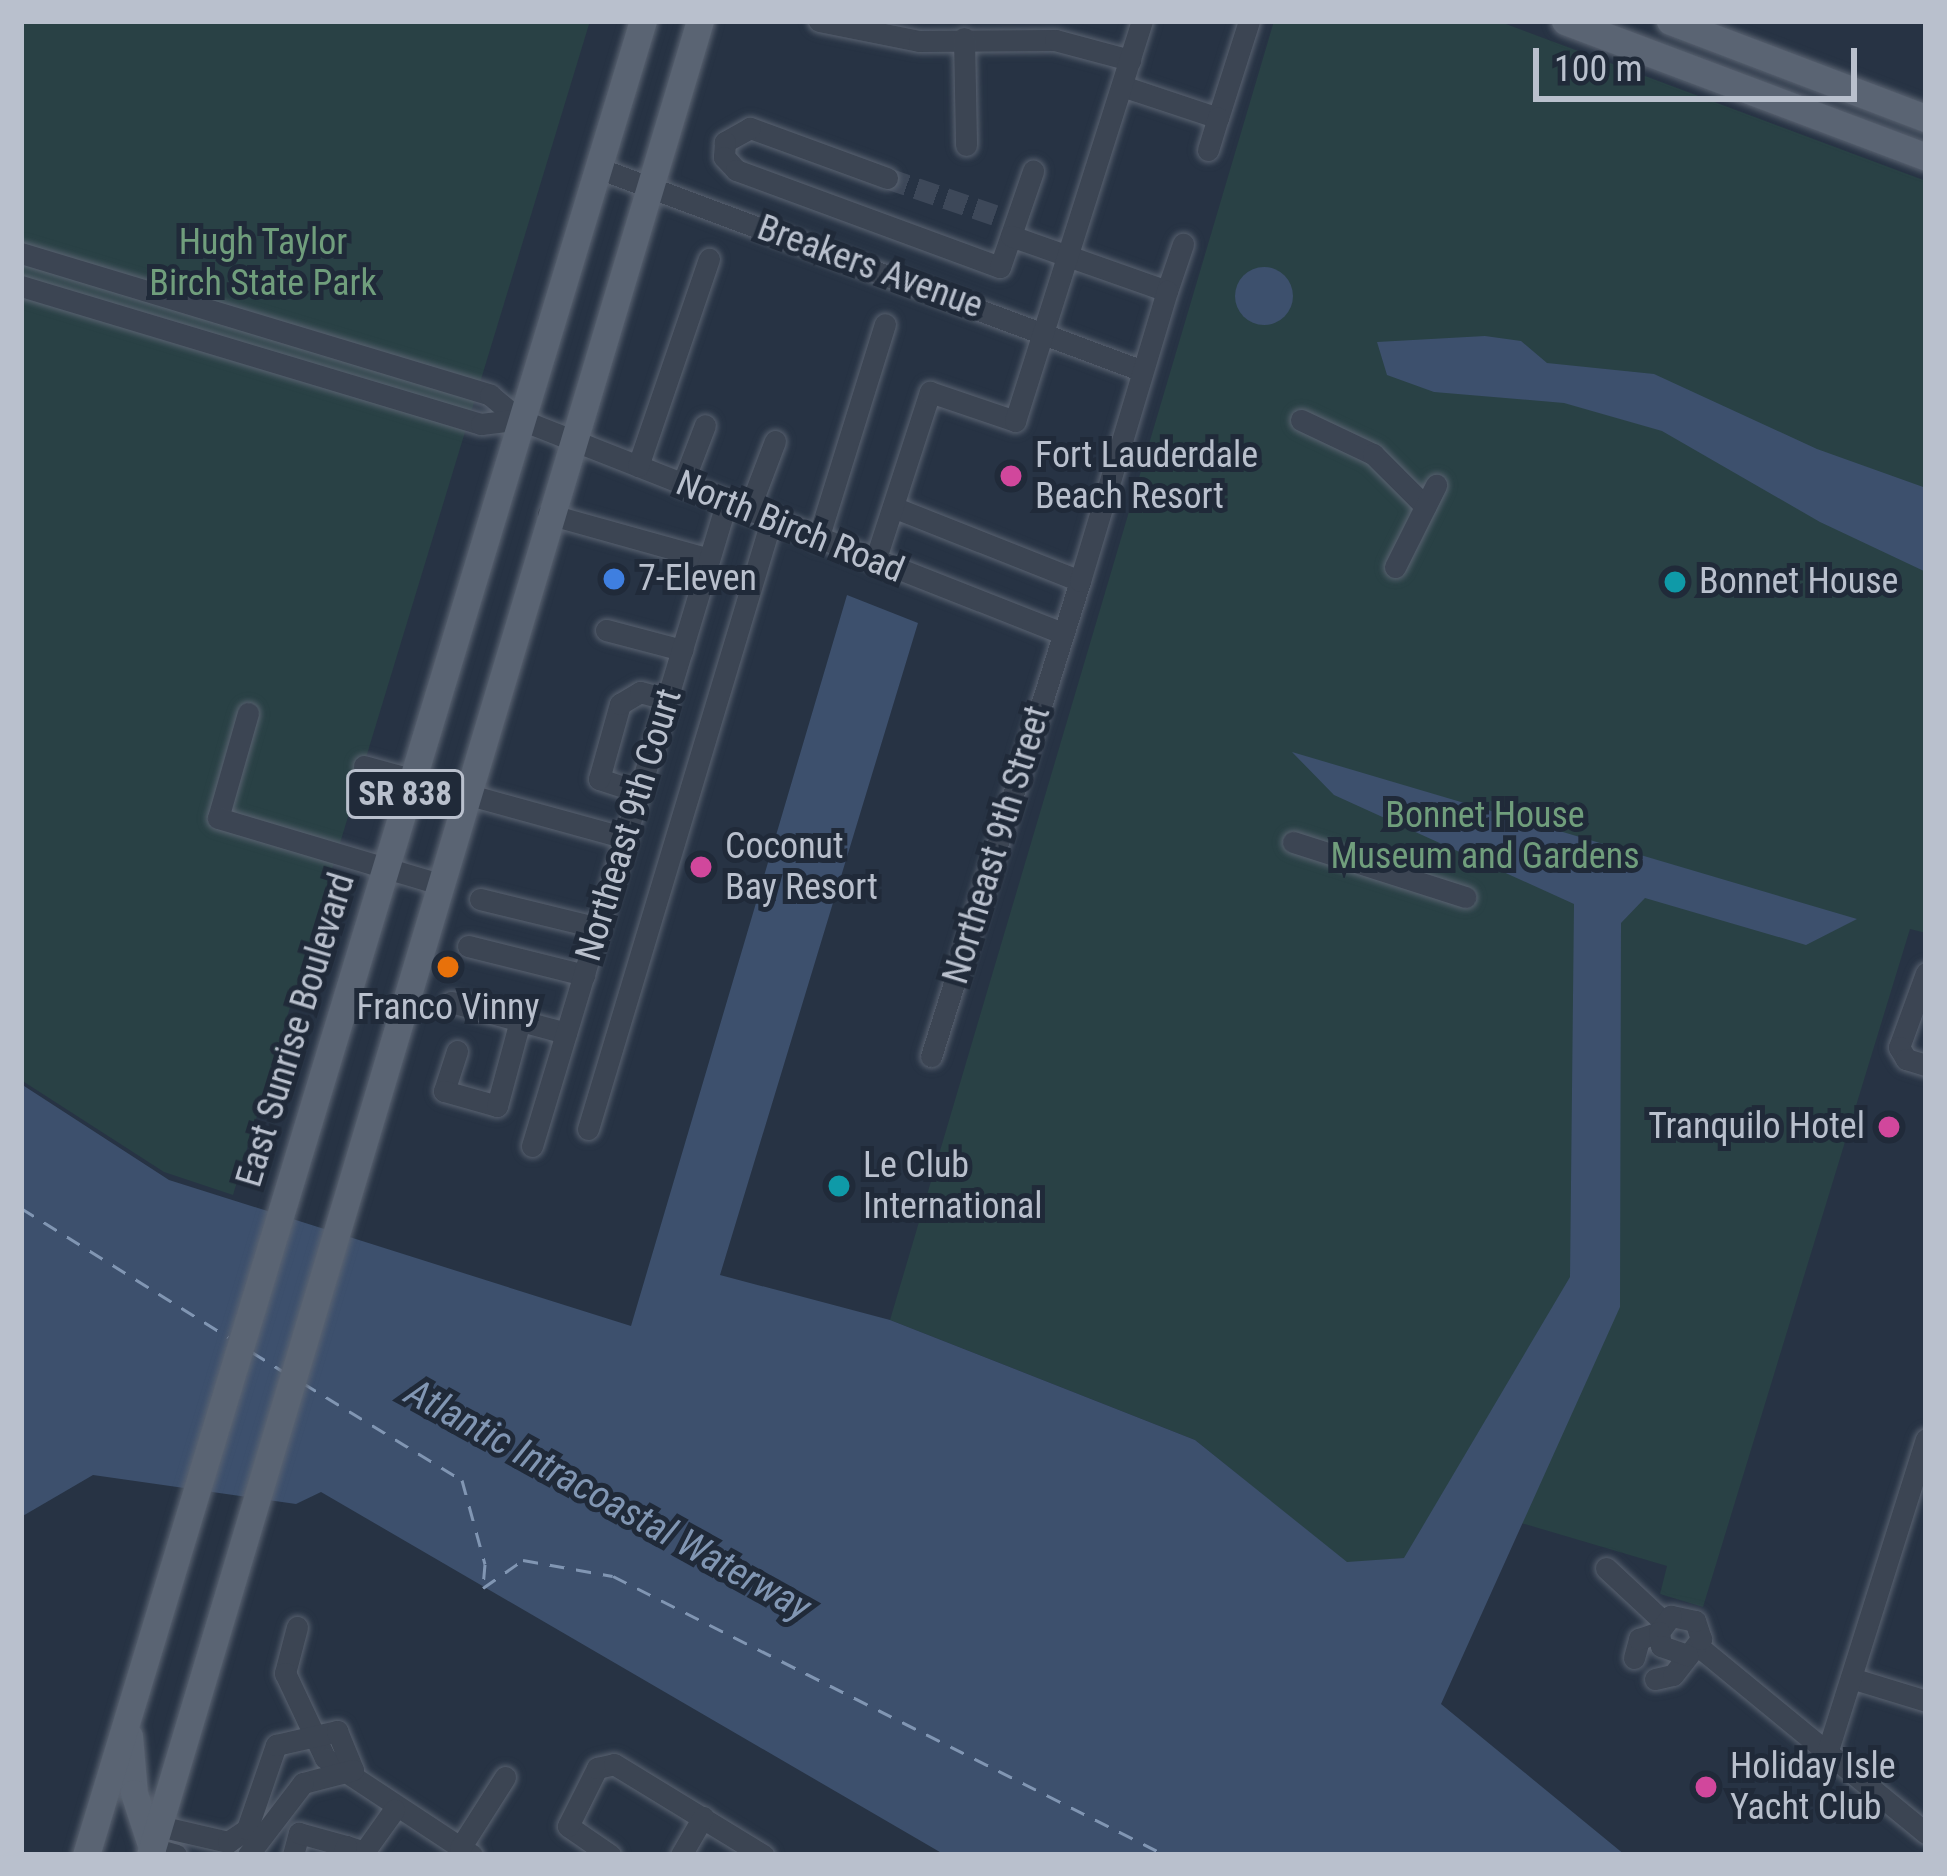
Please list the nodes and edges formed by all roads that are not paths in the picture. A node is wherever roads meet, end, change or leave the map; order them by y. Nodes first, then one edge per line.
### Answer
1 (643, 21) edge
2 (700, 21) edge
3 (819, 21) edge
4 (1142, 21) edge
5 (1249, 21) edge
6 (1565, 21) edge
7 (1670, 21) edge
8 (964, 38) junction
9 (1130, 60) junction
10 (1122, 86) junction
11 (1218, 118) junction
12 (1926, 118) edge
13 (966, 145) dead end
14 (1208, 150) dead end
15 (1926, 157) edge
16 (598, 168) junction
17 (1033, 171) dead end
18 (887, 178) tunnel mouth
19 (649, 185) junction
20 (1008, 224) junction
21 (1183, 244) dead end
22 (1070, 254) junction
23 (27, 255) edge
24 (710, 259) dead end
25 (22, 286) edge
26 (1167, 290) junction
27 (141, 291) junction
28 (126, 323) junction
29 (885, 324) dead end
30 (272, 328) junction
31 (1046, 332) junction
32 (264, 359) junction
33 (1140, 370) junction
34 (518, 418) junction
35 (1301, 420) dead end
36 (705, 425) dead end
37 (572, 436) junction
38 (775, 441) dead end
39 (638, 466) junction
40 (682, 485) junction
41 (726, 504) junction
42 (893, 507) junction
43 (748, 512) junction
44 (548, 514) junction
45 (772, 521) junction
46 (818, 539) junction
47 (709, 559) junction
48 (875, 561) junction
49 (1395, 567) dead end
50 (1080, 581) junction
51 (606, 630) dead end
52 (1061, 633) junction
53 (682, 650) junction
54 (667, 699) junction
55 (248, 713) dead end
56 (364, 766) dead end
57 (409, 779) junction
58 (639, 792) junction
59 (466, 796) junction
60 (625, 838) junction
61 (1293, 842) dead end
62 (382, 868) junction
63 (440, 884) junction
64 (1466, 896) dead end
65 (479, 899) dead end
66 (598, 928) junction
67 (468, 946) dead end
68 (1926, 973) edge
69 (584, 975) junction
70 (451, 1001) dead end
71 (520, 1021) junction
72 (566, 1034) junction
73 (457, 1052) dead end
74 (932, 1056) dead end
75 (1916, 1062) edge
76 (587, 1129) dead end
77 (532, 1146) dead end
78 (1926, 1439) edge
79 (1606, 1568) dead end
80 (297, 1627) dead end
81 (1661, 1627) junction
82 (1693, 1651) junction
83 (1634, 1658) dead end
84 (1851, 1678) junction
85 (1655, 1679) dead end
86 (1926, 1701) edge
87 (127, 1720) junction
88 (311, 1733) junction
89 (1827, 1753) junction
90 (340, 1774) junction
91 (505, 1777) dead end
92 (290, 1796) junction
93 (394, 1810) junction
94 (703, 1817) junction
95 (1926, 1833) edge
96 (296, 1844) edge
97 (159, 1846) edge
98 (737, 1847) edge
99 (237, 1850) edge
100 (345, 1851) edge
101 (466, 1851) edge
102 (86, 1855) edge
103 (610, 1855) edge
104 (681, 1855) edge
105 (763, 1855) edge

1 - 16 main road, East Sunrise Boulevard / SR 838
2 - 19 main road, SR 838
3 - 8 street
4 - 9 street
5 - 11 street
6 - 15 main road
7 - 12 main road
8 - 9 street
8 - 13 street
9 - 10 street
10 - 11 street
10 - 22 street
11 - 14 street
16 - 19 street, Breakers Avenue
16 - 34 main road, East Sunrise Boulevard / SR 838
17 - 20 street
18 - 20 street
19 - 31 street, Breakers Avenue
19 - 37 main road, SR 838
20 - 22 street
21 - 26 street, Northeast 9th Street
22 - 26 street
22 - 31 street
23 - 25 street
23 - 27 street
24 - 39 street
25 - 28 street
26 - 33 street, Northeast 9th Street
27 - 28 street
27 - 30 street
28 - 32 street
29 - 46 street
30 - 32 street
30 - 34 street
31 - 33 street, Breakers Avenue
31 - 42 street
32 - 34 street
33 - 50 street, Northeast 9th Street
34 - 37 street, North Birch Road
34 - 57 main road, East Sunrise Boulevard / SR 838
35 - 49 street
36 - 40 street
37 - 39 street, North Birch Road
37 - 44 main road, SR 838
38 - 43 street
39 - 40 street, North Birch Road
40 - 41 street, North Birch Road
41 - 43 street, North Birch Road
41 - 47 street, Northeast 9th Court
42 - 48 street
42 - 50 street
43 - 45 street, North Birch Road
44 - 47 street
44 - 59 main road, SR 838
45 - 46 street, North Birch Road
45 - 76 street
46 - 48 street, North Birch Road
47 - 53 street, Northeast 9th Court
48 - 52 street, North Birch Road
50 - 52 street, Northeast 9th Street
51 - 53 street
52 - 74 street, Northeast 9th Street
53 - 54 street, Northeast 9th Court
54 - 58 street, Northeast 9th Court
54 - 58 street
55 - 62 street
56 - 57 street
57 - 59 street
57 - 62 main road, East Sunrise Boulevard / SR 838
58 - 60 street, Northeast 9th Court
59 - 60 street
59 - 63 main road, SR 838
60 - 66 street, Northeast 9th Court
61 - 64 street
62 - 63 street
62 - 87 main road, East Sunrise Boulevard / SR 838
63 - 97 main road, SR 838
65 - 66 street
66 - 69 street, Northeast 9th Court
67 - 69 street
68 - 75 street
69 - 72 street, Northeast 9th Court
70 - 71 street
71 - 72 street
71 - 73 street
72 - 77 street, Northeast 9th Court
78 - 84 street
79 - 81 street
80 - 88 street
81 - 82 street
81 - 82 street
81 - 83 street
82 - 85 street
82 - 89 street
84 - 86 street
84 - 89 street
87 - 97 main road
87 - 102 main road, East Sunrise Boulevard / SR 838
88 - 90 street
88 - 99 street
89 - 95 street
90 - 92 street
90 - 93 street
91 - 101 street
92 - 96 street
92 - 99 street
93 - 100 street
93 - 101 street
94 - 98 street
94 - 103 street
94 - 104 street
96 - 100 street
97 - 99 street
98 - 105 street

